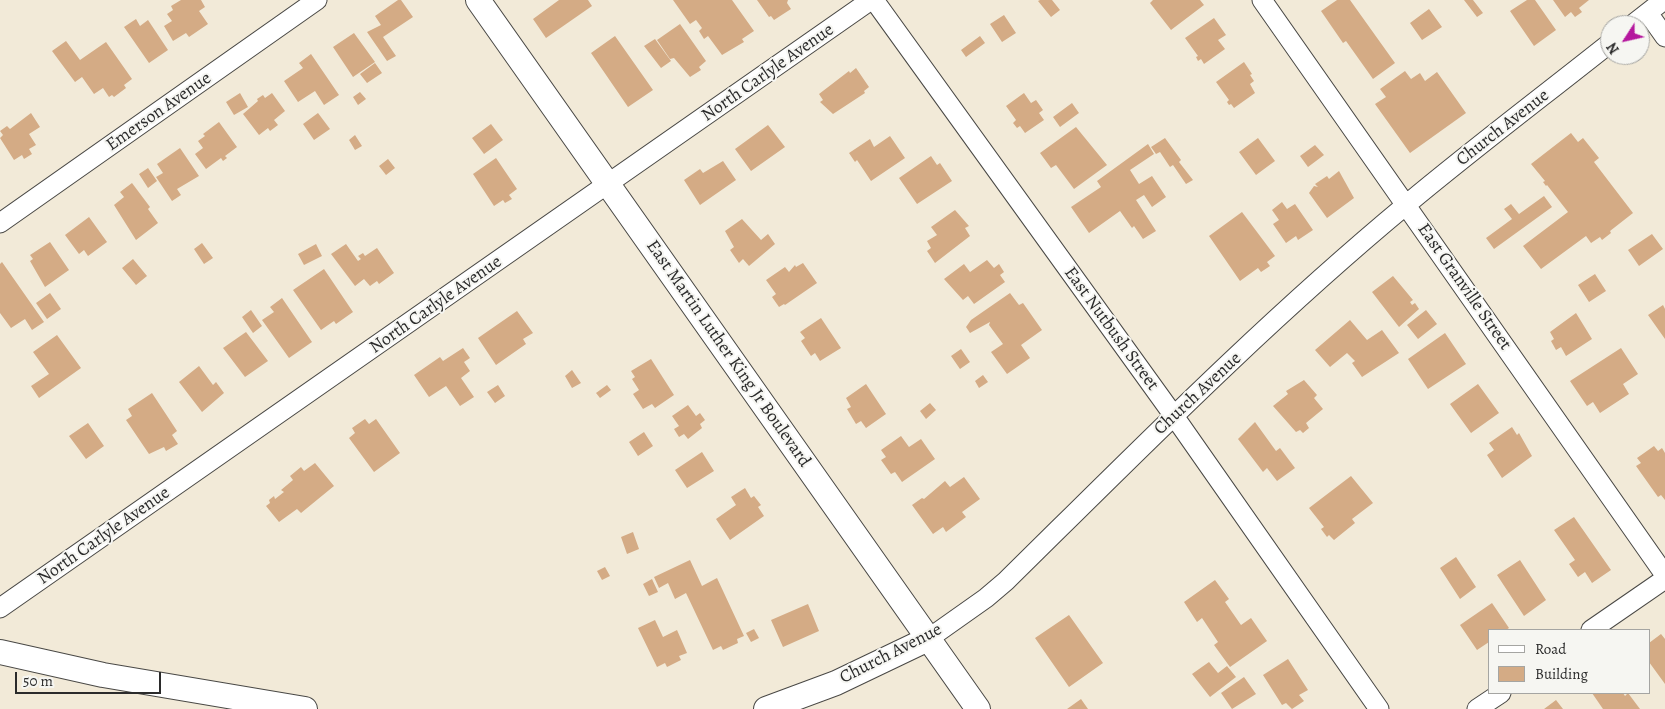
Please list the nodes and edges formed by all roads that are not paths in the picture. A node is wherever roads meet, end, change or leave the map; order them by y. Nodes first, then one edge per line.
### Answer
1 (318, 0) edge
2 (478, 0) edge
3 (872, 0) edge
4 (1262, 0) edge
5 (1664, 0) edge
6 (1648, 13) junction
7 (1645, 15) edge
8 (1665, 37) edge
9 (1600, 51) edge
10 (608, 184) junction
11 (1406, 205) junction
12 (0, 224) edge
13 (1174, 416) junction
14 (1665, 575) edge
15 (1665, 579) edge
16 (0, 608) edge
17 (1592, 629) edge
18 (928, 638) junction
19 (0, 652) edge
20 (1500, 694) edge
21 (241, 704) edge
22 (305, 709) edge
23 (766, 709) edge
24 (978, 709) edge
25 (1379, 709) edge
26 (1477, 709) edge

1 - 12 street, Emerson Avenue
2 - 10 main road, East Martin Luther King Jr Boulevard
3 - 10 street, North Carlyle Avenue
3 - 13 street, East Nutbush Street
4 - 11 street, East Granville Street
5 - 6 street
6 - 7 street
6 - 8 street
9 - 11 street, Church Avenue
10 - 16 street, North Carlyle Avenue
10 - 18 main road, East Martin Luther King Jr Boulevard
11 - 13 street, Church Avenue
11 - 14 street, East Granville Street
13 - 18 street, Church Avenue
13 - 25 street, East Nutbush Street
15 - 17 street
18 - 23 main road, Church Avenue
18 - 24 main road, East Martin Luther King Jr Boulevard
19 - 21 main road
20 - 26 street
21 - 22 main road

